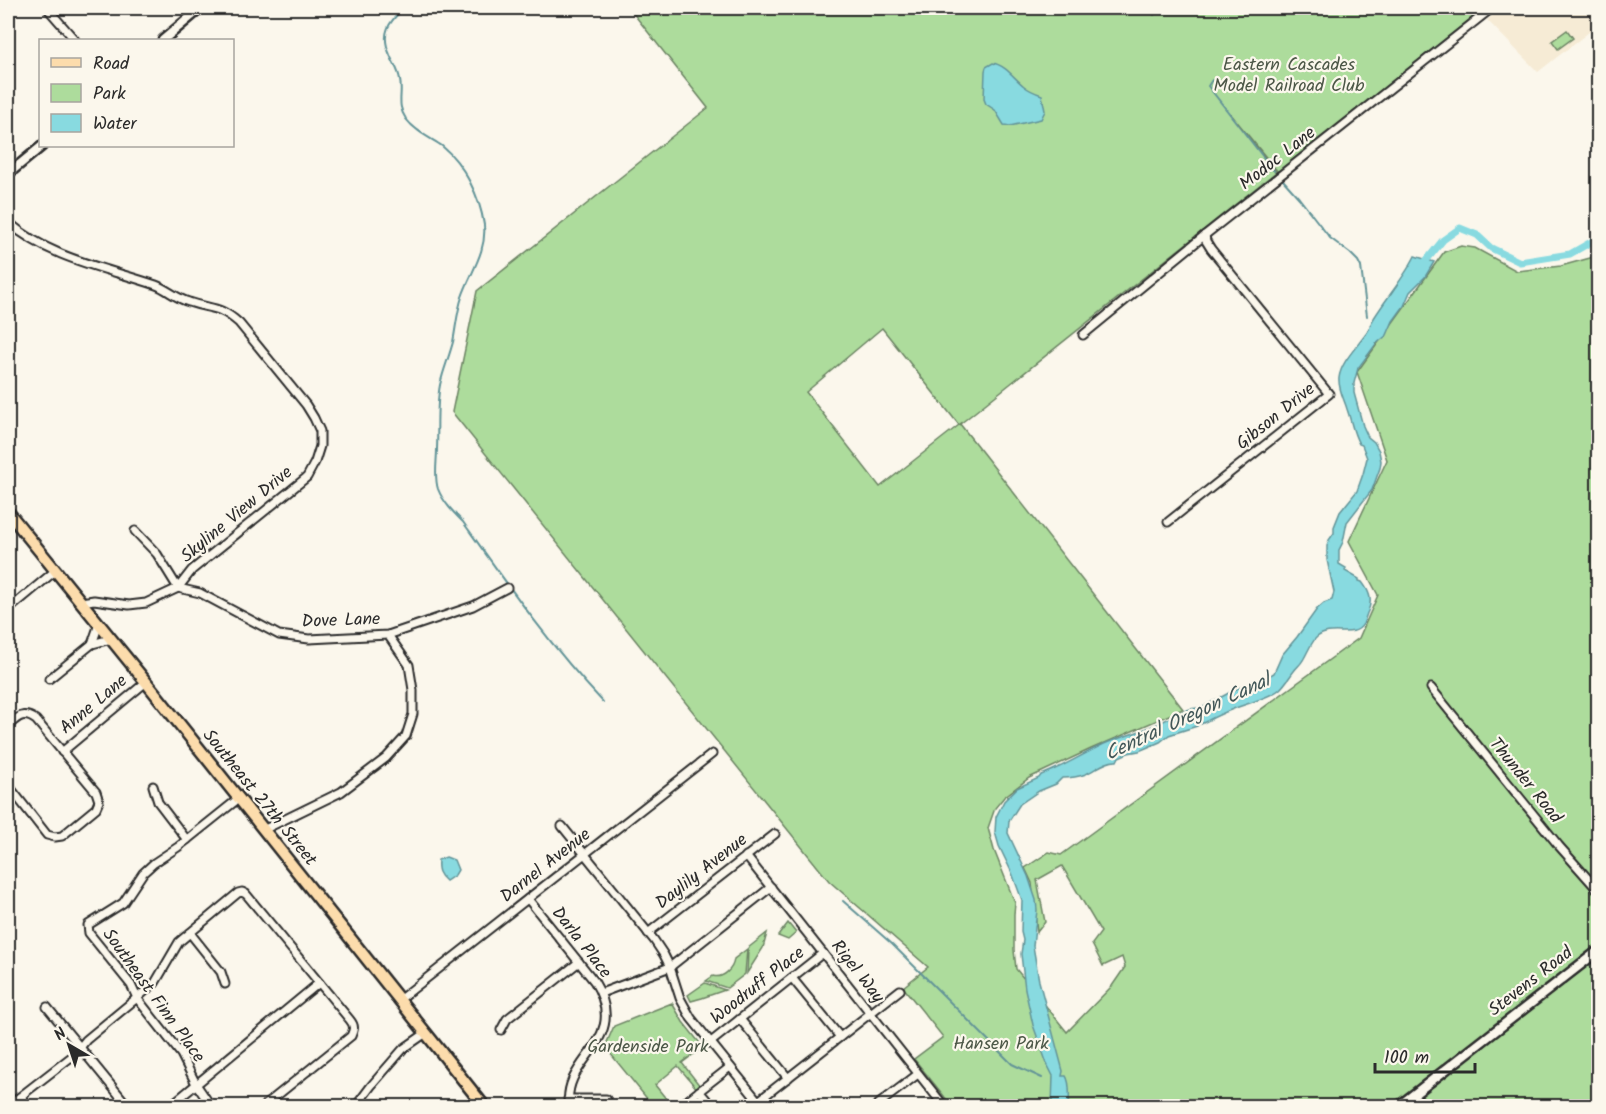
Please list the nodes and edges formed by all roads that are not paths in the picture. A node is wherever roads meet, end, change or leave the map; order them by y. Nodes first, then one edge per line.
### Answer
1 (47, 8) edge
2 (201, 8) edge
3 (1492, 8) edge
4 (74, 39) edge
5 (164, 39) edge
6 (41, 147) edge
7 (8, 174) edge
8 (8, 222) edge
9 (1205, 235) junction
10 (1083, 335) dead end
11 (8, 512) edge
12 (1168, 522) dead end
13 (135, 531) dead end
14 (55, 571) junction
15 (178, 588) junction
16 (507, 588) dead end
17 (81, 602) junction
18 (8, 610) edge
19 (99, 624) junction
20 (388, 635) junction
21 (111, 639) junction
22 (92, 644) junction
23 (49, 679) dead end
24 (146, 682) junction
25 (1431, 688) dead end
26 (8, 726) edge
27 (62, 752) junction
28 (712, 754) dead end
29 (8, 785) edge
30 (153, 786) dead end
31 (238, 799) junction
32 (562, 826) dead end
33 (263, 830) junction
34 (775, 834) dead end
35 (187, 840) junction
36 (585, 854) junction
37 (747, 856) junction
38 (771, 887) junction
39 (1599, 890) edge
40 (528, 899) junction
41 (190, 933) junction
42 (648, 933) junction
43 (1599, 951) edge
44 (823, 953) junction
45 (579, 962) junction
46 (670, 967) junction
47 (792, 978) junction
48 (319, 983) junction
49 (225, 984) dead end
50 (900, 990) dead end
51 (601, 993) junction
52 (137, 998) junction
53 (399, 1000) junction
54 (47, 1007) dead end
55 (871, 1013) junction
56 (741, 1019) junction
57 (501, 1030) dead end
58 (426, 1033) junction
59 (840, 1037) junction
60 (711, 1042) junction
61 (80, 1047) junction
62 (730, 1067) junction
63 (918, 1074) junction
64 (788, 1078) junction
65 (196, 1084) junction
66 (699, 1091) junction
67 (21, 1096) junction
68 (568, 1103) edge
69 (755, 1104) edge
70 (8, 1107) edge
71 (29, 1107) edge
72 (128, 1107) edge
73 (170, 1107) edge
74 (212, 1107) edge
75 (264, 1107) edge
76 (356, 1107) edge
77 (484, 1107) edge
78 (611, 1107) edge
79 (680, 1107) edge
80 (712, 1107) edge
81 (876, 1107) edge
82 (944, 1107) edge
83 (1399, 1107) edge

1 - 4 street
2 - 5 street
3 - 9 street, Modoc Lane
6 - 7 street
8 - 15 street, Skyline View Drive
9 - 10 street, Modoc Lane
9 - 12 street, Gibson Drive
11 - 14 main road, Southeast 27th Street
13 - 15 street
14 - 17 main road, Southeast 27th Street
14 - 18 street
15 - 17 street, Skyline View Drive
15 - 20 street, Dove Lane
16 - 20 street, Dove Lane
17 - 19 main road, Southeast 27th Street
19 - 21 main road, Southeast 27th Street
19 - 22 street
20 - 33 street
21 - 22 street
21 - 24 main road, Southeast 27th Street
22 - 23 street
24 - 27 street, Anne Lane
24 - 31 main road, Southeast 27th Street
25 - 39 street, Thunder Road
26 - 27 street
27 - 29 street
28 - 36 street, Darnel Avenue
30 - 35 street
31 - 33 main road, Southeast 27th Street
31 - 35 street
32 - 36 street
33 - 53 main road, Southeast 27th Street
34 - 37 street, Daylily Avenue
35 - 52 street, Southeast Finn Place
36 - 40 street, Darnel Avenue
36 - 42 street
37 - 38 street, Rigel Way
37 - 42 street, Daylily Avenue
38 - 44 street, Rigel Way
38 - 46 street
40 - 45 street, Darla Place
40 - 53 street, Darnel Avenue
41 - 48 street
41 - 49 street
41 - 52 street
42 - 46 street
43 - 83 street, Stevens Road
44 - 47 street, Woodruff Place
44 - 55 street, Rigel Way
45 - 51 street, Darla Place
45 - 57 street
46 - 51 street
46 - 60 street
47 - 56 street, Woodruff Place
47 - 59 street
48 - 65 street
48 - 75 street
50 - 55 street
51 - 68 street, Darla Place
52 - 61 street
52 - 65 street, Southeast Finn Place
53 - 58 main road, Southeast 27th Street
54 - 61 street
55 - 59 street
55 - 63 street, Rigel Way
56 - 60 street, Woodruff Place
56 - 64 street
58 - 76 street
58 - 77 main road, Southeast 27th Street
59 - 64 street
60 - 62 street
61 - 67 street
61 - 72 street
62 - 66 street
62 - 69 street
63 - 81 street
63 - 82 street, Rigel Way
64 - 69 street
65 - 73 street
65 - 74 street, Southeast Finn Place
66 - 79 street
66 - 80 street
67 - 70 street
67 - 71 street
68 - 78 street

